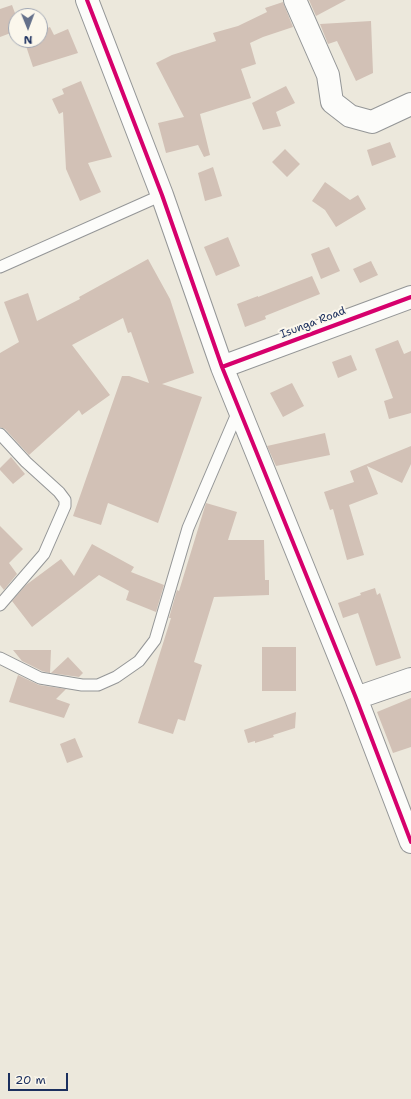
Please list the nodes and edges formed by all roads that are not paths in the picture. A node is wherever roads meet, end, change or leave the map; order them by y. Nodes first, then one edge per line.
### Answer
1 (87, 0) edge
2 (295, 0) edge
3 (411, 104) edge
4 (162, 195) junction
5 (0, 267) edge
6 (411, 297) edge
7 (222, 367) junction
8 (239, 408) junction
9 (0, 434) edge
10 (0, 605) edge
11 (0, 658) edge
12 (411, 679) edge
13 (356, 698) junction
14 (411, 842) edge

1 - 4 street
2 - 3 street
4 - 5 lane
4 - 7 street
6 - 7 street, Isunga Road
7 - 8 street
8 - 11 lane
8 - 13 street
9 - 10 lane
12 - 13 street
13 - 14 street

